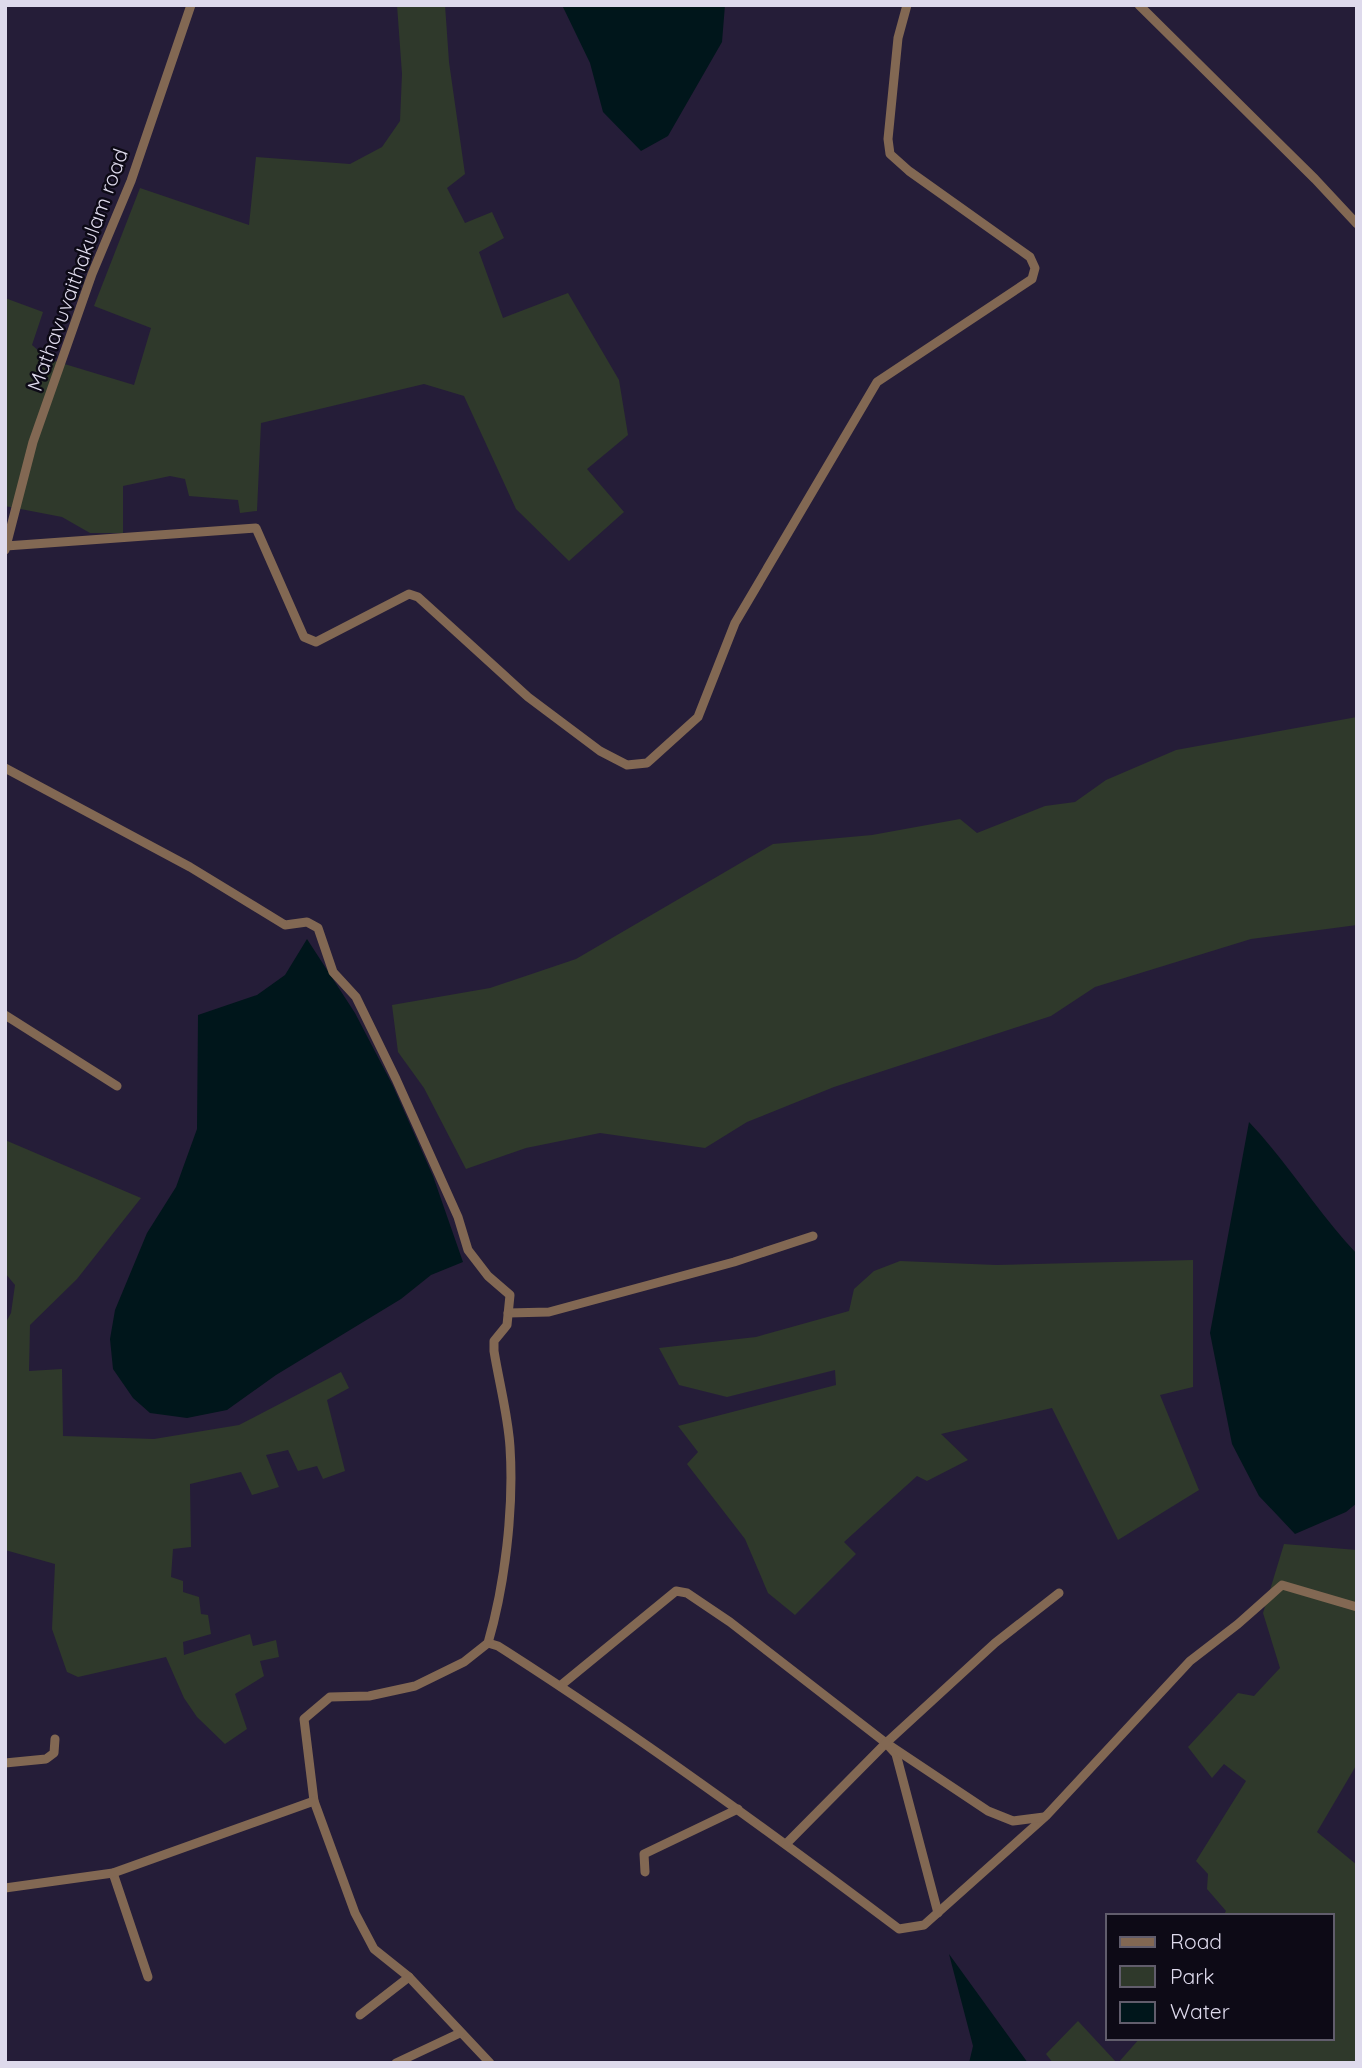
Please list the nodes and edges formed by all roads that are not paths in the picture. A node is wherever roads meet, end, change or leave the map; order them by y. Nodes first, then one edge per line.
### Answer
1 (191, 5) edge
2 (907, 5) edge
3 (1139, 5) edge
4 (1357, 224) edge
5 (6, 548) edge
6 (5, 768) edge
7 (5, 1015) edge
8 (117, 1086) dead end
9 (813, 1236) dead end
10 (508, 1312) junction
11 (1059, 1593) dead end
12 (1357, 1607) edge
13 (488, 1643) junction
14 (561, 1686) junction
15 (55, 1739) dead end
16 (886, 1743) junction
17 (5, 1763) edge
18 (314, 1801) junction
19 (738, 1809) junction
20 (1046, 1816) junction
21 (786, 1844) junction
22 (645, 1872) dead end
23 (113, 1873) junction
24 (5, 1888) edge
25 (938, 1913) junction
26 (148, 1977) dead end
27 (409, 1977) junction
28 (360, 2015) dead end
29 (460, 2033) junction
30 (396, 2063) edge
31 (490, 2063) edge

1 - 5 street, Mathavuvaithakulam road
2 - 5 street
3 - 4 street
6 - 10 street
7 - 8 street
9 - 10 street
10 - 13 street
11 - 16 street
12 - 20 street
13 - 14 street
13 - 18 street
14 - 16 street
14 - 19 street
15 - 17 street
16 - 20 street
16 - 21 street
16 - 25 street
18 - 23 street
18 - 27 street
19 - 21 street
19 - 22 street
20 - 25 street
21 - 25 street
23 - 24 street
23 - 26 street
27 - 28 street
27 - 29 street
29 - 30 street
29 - 31 street

